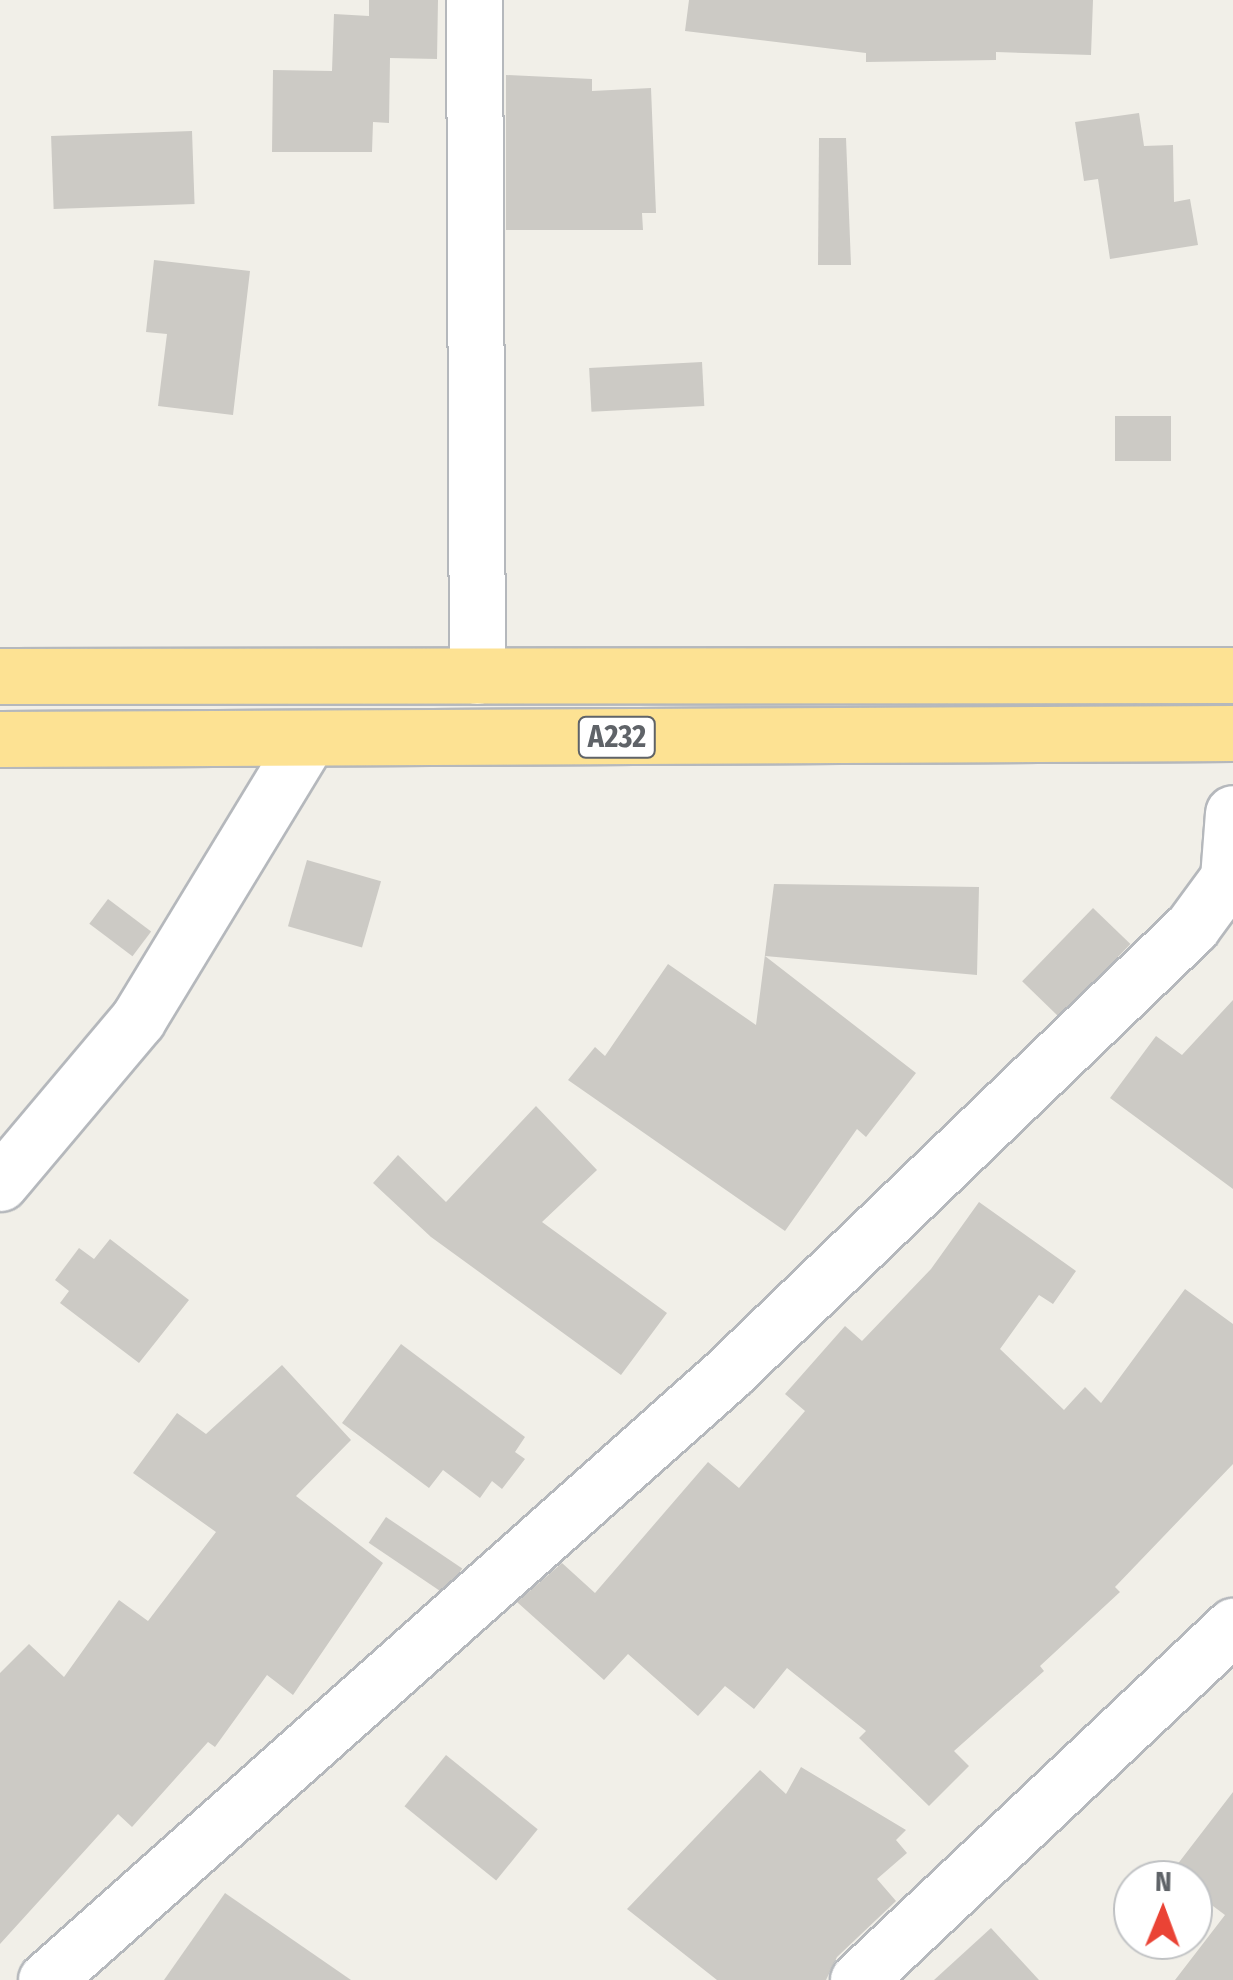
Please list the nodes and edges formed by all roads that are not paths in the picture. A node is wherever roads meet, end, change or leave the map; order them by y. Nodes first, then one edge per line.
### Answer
1 (474, 0) edge
2 (1233, 675) edge
3 (0, 676) edge
4 (477, 676) junction
5 (1032, 676) junction
6 (1033, 732) junction
7 (1233, 733) edge
8 (0, 739) edge
9 (307, 741) junction
10 (1233, 813) edge
11 (0, 1183) edge
12 (1233, 1626) edge
13 (46, 1980) edge
14 (858, 1980) edge

1 - 4 street
2 - 5 highway, A232
3 - 4 highway, A232
4 - 5 highway, A232
5 - 6 highway
6 - 7 highway, A232
6 - 9 highway, A232
8 - 9 highway, A232
9 - 11 street
10 - 13 street
12 - 14 street

